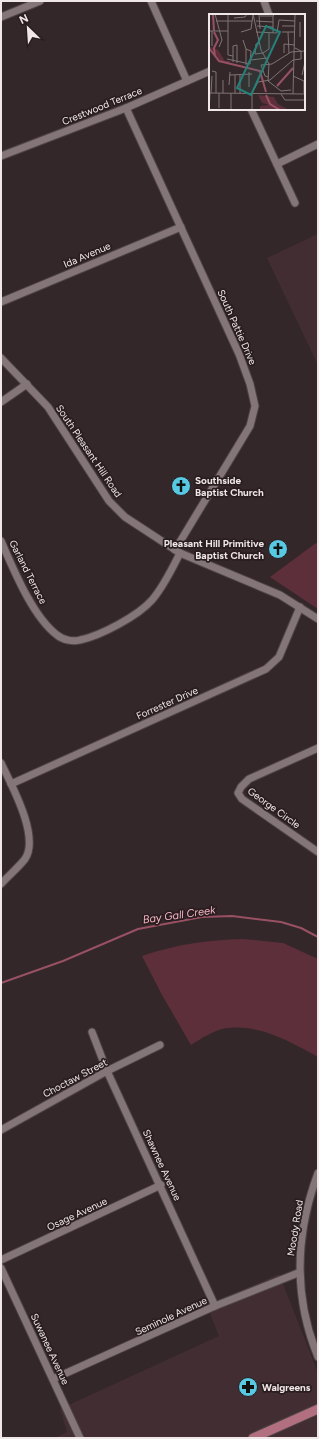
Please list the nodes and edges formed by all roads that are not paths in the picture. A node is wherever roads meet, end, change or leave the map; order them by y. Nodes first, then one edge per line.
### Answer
1 (40, 1) edge
2 (150, 1) edge
3 (264, 1) edge
4 (269, 14) edge
5 (1, 16) edge
6 (209, 71) edge
7 (187, 81) junction
8 (126, 108) junction
9 (251, 110) edge
10 (318, 144) edge
11 (1, 156) edge
12 (277, 164) junction
13 (295, 203) dead end
14 (181, 227) junction
15 (1, 302) edge
16 (1, 358) edge
17 (26, 384) junction
18 (1, 402) edge
19 (1, 540) edge
20 (178, 552) junction
21 (300, 607) junction
22 (318, 619) edge
23 (318, 748) edge
24 (1, 763) edge
25 (11, 784) junction
26 (318, 852) edge
27 (1, 884) edge
28 (92, 1032) dead end
29 (160, 1045) dead end
30 (107, 1071) junction
31 (1, 1130) edge
32 (318, 1173) edge
33 (161, 1186) junction
34 (1, 1260) edge
35 (1, 1268) edge
36 (298, 1273) junction
37 (215, 1306) junction
38 (318, 1357) edge
39 (53, 1379) junction
40 (318, 1409) edge
41 (80, 1438) edge
42 (253, 1438) edge

1 - 5 street
2 - 7 street
3 - 4 street
6 - 7 street, Crestwood Terrace
7 - 8 street, Crestwood Terrace
8 - 11 street, Crestwood Terrace
8 - 14 street, South Pattie Drive
9 - 12 street
10 - 12 street
12 - 13 street
14 - 15 street, Ida Avenue
14 - 20 street, South Pattie Drive
16 - 17 street, South Pleasant Hill Road
17 - 18 street
17 - 20 street, South Pleasant Hill Road
19 - 20 street, Garland Terrace
20 - 21 street, South Pleasant Hill Road
21 - 22 street, South Pleasant Hill Road
21 - 25 street, Forrester Drive
23 - 26 street, George Circle
24 - 25 street
25 - 27 street
28 - 30 street, Shawnee Avenue
29 - 30 street, Choctaw Street
30 - 31 street, Choctaw Street
30 - 33 street, Shawnee Avenue
32 - 36 street, Moody Road
33 - 34 street, Osage Avenue
33 - 37 street, Shawnee Avenue
35 - 39 street, Suwanee Avenue
36 - 37 street, Seminole Avenue
36 - 38 street, Moody Road
37 - 39 street, Seminole Avenue
39 - 41 street, Suwanee Avenue
40 - 42 main road

